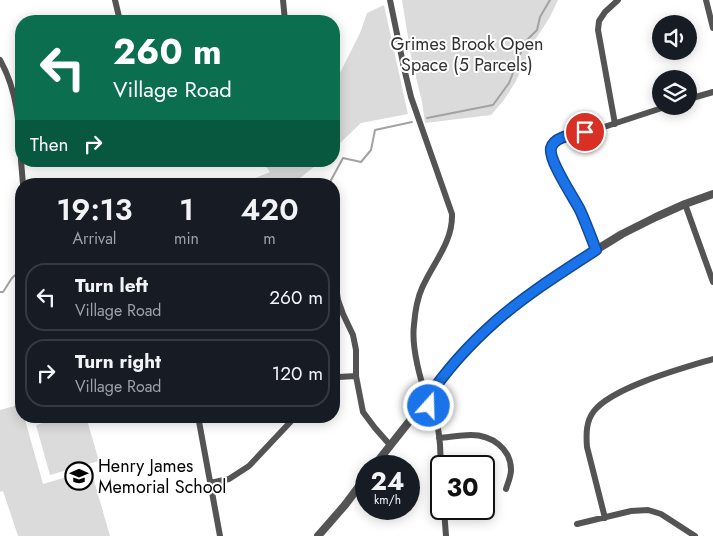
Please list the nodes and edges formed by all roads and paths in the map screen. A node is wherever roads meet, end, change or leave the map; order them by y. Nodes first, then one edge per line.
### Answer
1 (115, 0) edge
2 (283, 0) edge
3 (390, 0) edge
4 (618, 0) edge
5 (706, 0) edge
6 (119, 15) edge
7 (284, 15) edge
8 (713, 28) edge
9 (0, 60) edge
10 (713, 92) edge
11 (15, 97) edge
12 (697, 97) edge
13 (652, 111) edge
14 (615, 124) junction
15 (713, 194) edge
16 (685, 204) junction
17 (596, 250) junction
18 (713, 282) edge
19 (340, 306) edge
20 (713, 359) edge
21 (356, 376) junction
22 (340, 377) edge
23 (427, 399) junction
24 (199, 423) edge
25 (289, 423) edge
26 (440, 438) junction
27 (390, 445) junction
28 (382, 455) edge
29 (441, 455) edge
30 (210, 483) junction
31 (506, 489) dead end
32 (355, 492) edge
33 (606, 518) junction
34 (445, 520) edge
35 (577, 524) dead end
36 (220, 536) edge
37 (318, 536) edge
38 (446, 536) edge
39 (695, 536) edge

1 - 6 street
2 - 7 street
3 - 23 street
4 - 14 street
5 - 8 street
9 - 11 street
10 - 12 street
13 - 14 street
14 - 17 street
15 - 16 street
16 - 17 street
16 - 18 street
17 - 23 street
19 - 21 street
20 - 33 street
21 - 22 street
21 - 27 street
23 - 26 street
23 - 27 street
24 - 30 street
25 - 30 street
26 - 29 street
26 - 31 street
27 - 28 street
30 - 36 street
32 - 37 street
33 - 35 street
33 - 39 street
34 - 38 street

